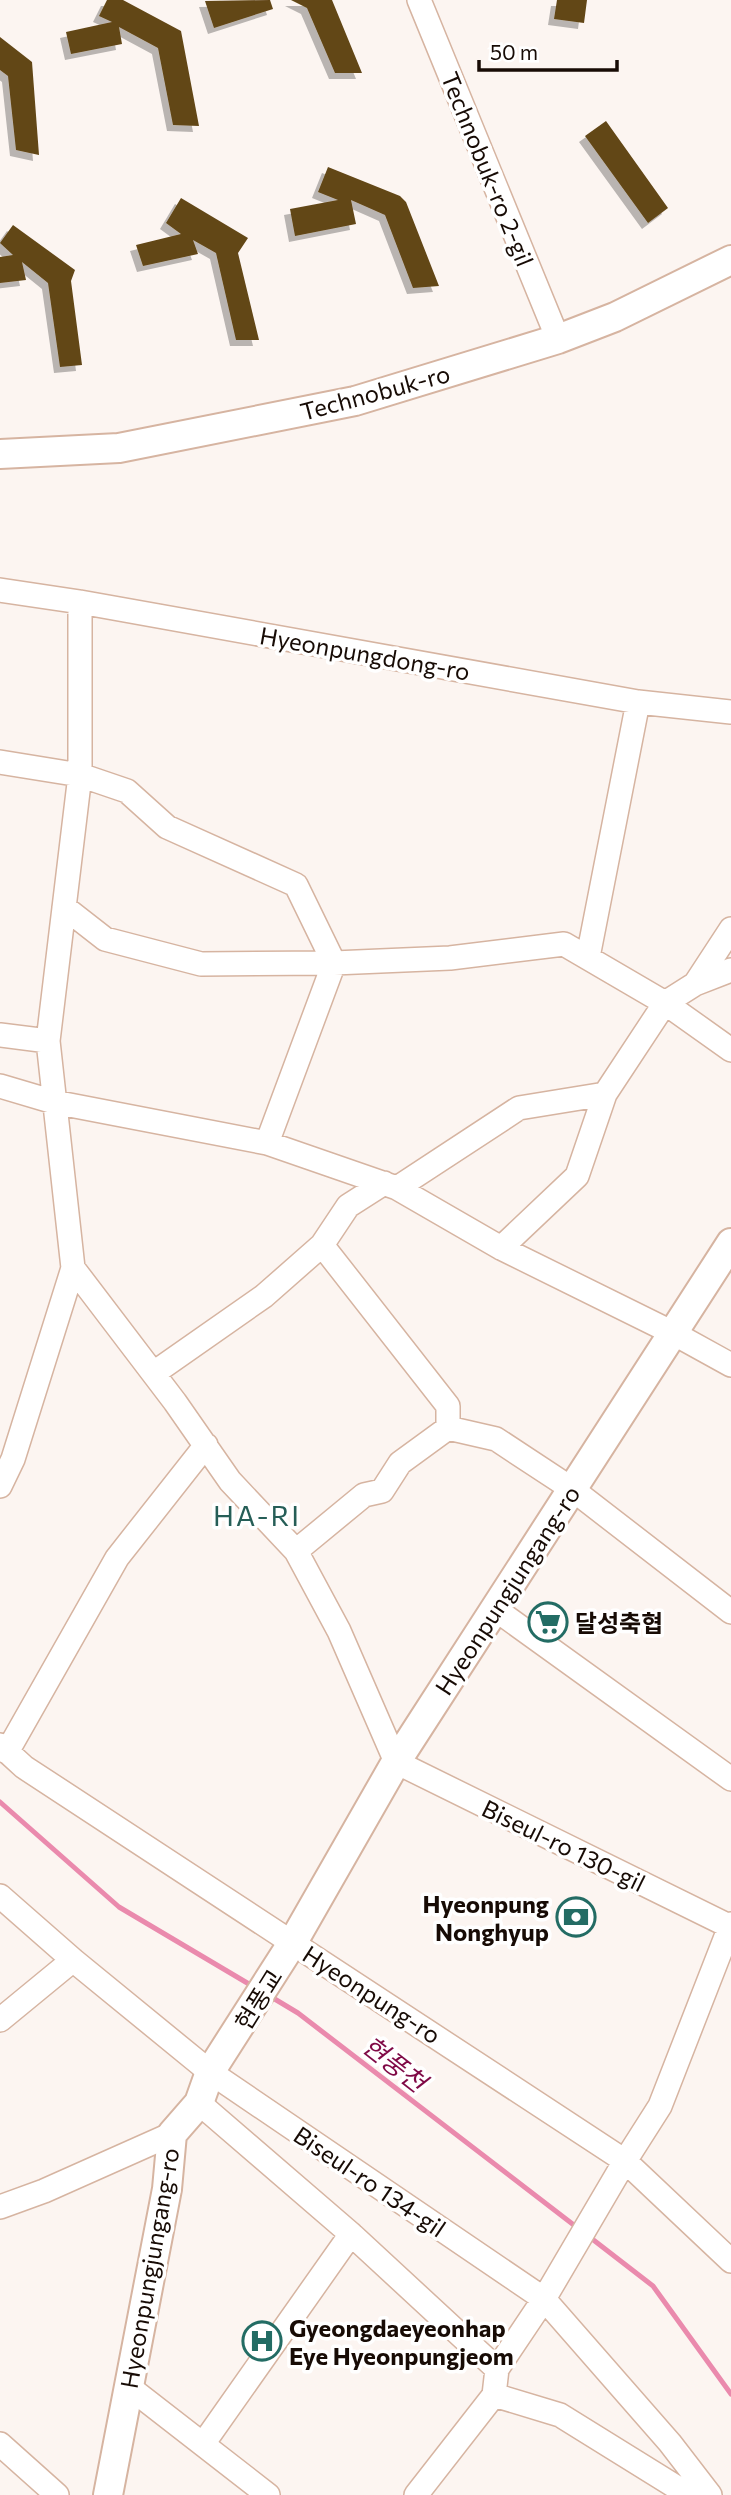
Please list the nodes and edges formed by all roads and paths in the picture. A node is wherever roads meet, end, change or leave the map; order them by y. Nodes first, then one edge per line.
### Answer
1 (419, 0) edge
2 (731, 260) edge
3 (558, 339) junction
4 (0, 454) edge
5 (0, 590) edge
6 (80, 602) junction
7 (638, 702) junction
8 (731, 712) edge
9 (0, 762) edge
10 (80, 775) junction
11 (64, 908) junction
12 (731, 929) edge
13 (588, 957) junction
14 (334, 963) junction
15 (731, 970) edge
16 (695, 984) junction
17 (665, 1003) junction
18 (0, 1035) edge
19 (48, 1041) junction
20 (731, 1050) edge
21 (0, 1086) edge
22 (605, 1094) junction
23 (54, 1102) junction
24 (267, 1143) junction
25 (390, 1185) junction
26 (731, 1244) edge
27 (321, 1245) junction
28 (501, 1248) junction
29 (73, 1268) junction
30 (673, 1333) junction
31 (731, 1365) edge
32 (154, 1373) junction
33 (448, 1428) junction
34 (206, 1445) junction
35 (0, 1486) edge
36 (572, 1489) junction
37 (296, 1551) junction
38 (495, 1609) junction
39 (731, 1612) edge
40 (4, 1748) edge
41 (396, 1762) junction
42 (731, 1779) edge
43 (0, 1896) edge
44 (731, 1926) edge
45 (293, 1942) junction
46 (73, 1960) junction
47 (0, 2020) edge
48 (216, 2064) junction
49 (199, 2104) junction
50 (172, 2134) junction
51 (625, 2161) junction
52 (0, 2207) edge
53 (351, 2234) junction
54 (731, 2261) edge
55 (544, 2299) junction
56 (497, 2369) junction
57 (129, 2387) junction
58 (494, 2395) junction
59 (0, 2444) edge
60 (203, 2444) junction
61 (57, 2495) edge
62 (108, 2495) edge
63 (268, 2495) edge
64 (416, 2495) edge
65 (689, 2495) edge
66 (710, 2495) edge

1 - 3 street, Technobuk-ro 2-gil
2 - 3 main road, Technobuk-ro
3 - 4 main road, Technobuk-ro
5 - 6 street, Hyeonpungdong-ro
6 - 7 street, Hyeonpungdong-ro
6 - 10 street
7 - 8 street, Hyeonpungdong-ro
7 - 13 street
9 - 10 street
10 - 11 street
10 - 14 street
11 - 14 street
11 - 19 street
12 - 16 street
13 - 14 street
13 - 17 street
14 - 24 street
15 - 16 street
16 - 17 street
17 - 20 street
17 - 22 street
18 - 19 street
19 - 23 street
21 - 23 street
22 - 25 street
22 - 28 street
23 - 24 street
23 - 29 street
24 - 25 street
25 - 27 street
25 - 28 street
26 - 30 main road, Hyeonpungjungang-ro
27 - 32 street
27 - 33 street
28 - 30 street
29 - 32 street
29 - 35 street
30 - 31 street
30 - 36 main road, Hyeonpungjungang-ro
32 - 34 street
33 - 36 street
33 - 37 street
34 - 37 street
34 - 40 street
36 - 38 main road, Hyeonpungjungang-ro
36 - 39 street
37 - 41 street
38 - 41 main road, Hyeonpungjungang-ro
38 - 42 street
40 - 45 street, Hyeonpung-ro
41 - 44 street, Biseul-ro 130-gil
41 - 45 main road, Hyeonpungjungang-ro
43 - 46 street, Biseul-ro 134-gil
44 - 51 street
45 - 48 main road, 현풍교
45 - 51 street, Hyeonpung-ro
46 - 47 street
46 - 48 street, Biseul-ro 134-gil
48 - 49 main road, Hyeonpungjungang-ro
48 - 55 street, Biseul-ro 134-gil
49 - 50 main road, Hyeonpungjungang-ro
49 - 53 street
50 - 52 street
50 - 57 main road, Hyeonpungjungang-ro
51 - 54 street, Hyeonpung-ro
51 - 55 street
53 - 56 street
53 - 60 street
55 - 56 street
55 - 66 street, Biseul-ro 134-gil
56 - 58 street
57 - 60 street
57 - 62 main road, Hyeonpungjungang-ro
58 - 64 street
58 - 65 street
59 - 61 street
60 - 63 street

